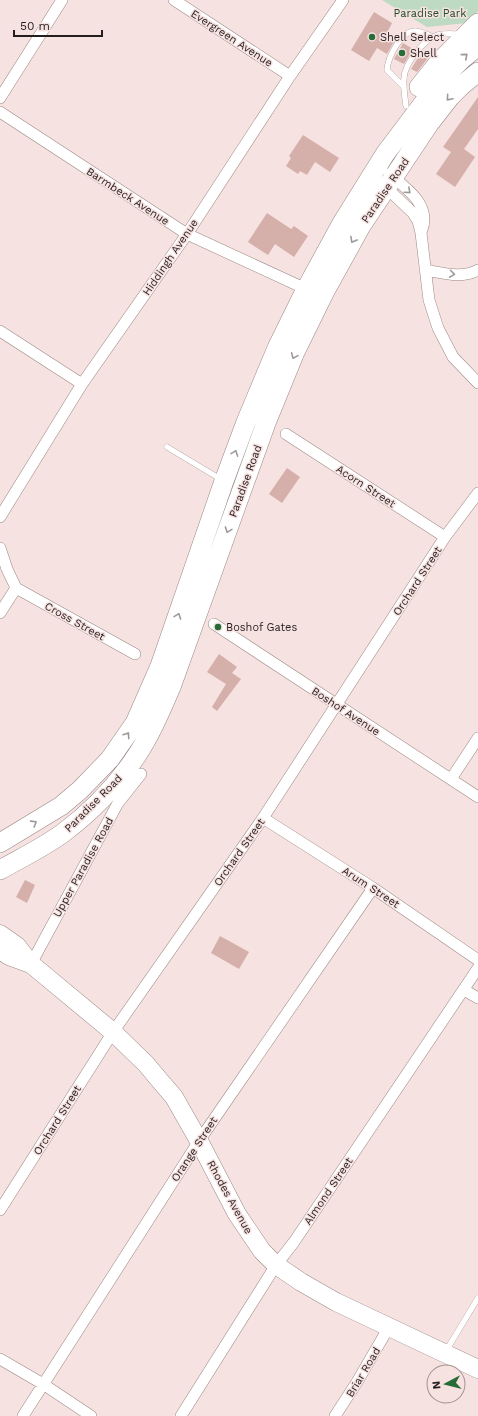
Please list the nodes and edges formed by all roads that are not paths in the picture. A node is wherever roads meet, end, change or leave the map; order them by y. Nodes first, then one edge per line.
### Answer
1 (62, 0) edge
2 (174, 0) edge
3 (343, 0) edge
4 (474, 34) edge
5 (433, 37) junction
6 (478, 72) edge
7 (290, 76) junction
8 (404, 87) junction
9 (0, 98) edge
10 (406, 106) junction
11 (0, 112) edge
12 (396, 139) junction
13 (375, 170) junction
14 (390, 182) junction
15 (186, 234) junction
16 (426, 270) junction
17 (478, 270) edge
18 (306, 289) junction
19 (0, 331) edge
20 (478, 383) edge
21 (82, 384) junction
22 (286, 434) dead end
23 (167, 447) dead end
24 (224, 481) junction
25 (478, 494) edge
26 (0, 516) edge
27 (445, 537) junction
28 (0, 548) edge
29 (16, 588) junction
30 (0, 613) edge
31 (214, 624) dead end
32 (135, 654) dead end
33 (337, 705) junction
34 (478, 738) edge
35 (141, 774) dead end
36 (451, 779) junction
37 (478, 797) edge
38 (263, 818) junction
39 (0, 843) edge
40 (0, 870) edge
41 (373, 888) junction
42 (0, 934) edge
43 (0, 950) edge
44 (478, 960) edge
45 (31, 964) junction
46 (478, 968) edge
47 (464, 990) junction
48 (478, 998) edge
49 (112, 1032) junction
50 (199, 1141) junction
51 (0, 1210) edge
52 (276, 1265) junction
53 (478, 1298) edge
54 (389, 1327) junction
55 (445, 1353) junction
56 (0, 1359) edge
57 (478, 1369) edge
58 (43, 1384) junction
59 (23, 1416) edge
60 (91, 1416) edge
61 (181, 1416) edge
62 (335, 1416) edge

1 - 9 street
2 - 7 street, Evergreen Avenue
3 - 7 street, Hiddingh Avenue
4 - 5 lane
4 - 10 highway
12 -> 4 highway, Paradise Road
5 - 8 lane
5 - 8 lane
6 -> 14 highway, Paradise Road
7 - 15 street, Hiddingh Avenue
8 - 10 lane
10 - 12 highway
11 - 15 street, Barmbeck Avenue
12 - 13 highway, Paradise Road
13 - 14 street
13 - 18 highway, Paradise Road
14 - 16 street
14 -> 40 highway, Paradise Road
15 - 18 street, Barmbeck Avenue
15 - 21 street, Hiddingh Avenue
16 -> 17 street
16 - 20 street
24 -> 18 highway, Paradise Road
19 - 21 street
21 - 26 street, Hiddingh Avenue
22 - 27 street, Acorn Street
23 - 24 lane
39 -> 24 highway, Paradise Road
25 - 27 street, Orchard Street
27 - 33 street, Orchard Street
28 - 29 street
29 - 30 street
29 - 32 street, Cross Street
31 - 33 street, Boshof Avenue
33 - 36 street, Boshof Avenue
33 - 38 street, Orchard Street
34 - 36 street
35 - 45 street, Upper Paradise Road
36 - 37 street, Boshof Avenue
38 - 41 street, Arum Street
38 - 49 street, Orchard Street
41 - 44 street, Arum Street
41 - 50 street, Orange Street
42 - 45 main road, Rhodes Avenue
43 - 45 main road, Rhodes Avenue
45 - 49 main road, Rhodes Avenue
46 - 47 street, Almond Street
47 - 48 street
47 - 52 street, Almond Street
49 - 50 main road, Rhodes Avenue
49 - 51 street, Orchard Street
50 - 52 main road, Rhodes Avenue
50 - 58 street, Orange Street
52 - 54 main road, Rhodes Avenue
52 - 61 street, Almond Street
53 - 55 lane
54 - 55 main road, Rhodes Avenue
54 - 62 street, Briar Road
55 - 57 main road, Rhodes Avenue
56 - 58 street
58 - 59 street, Orange Street
58 - 60 street

